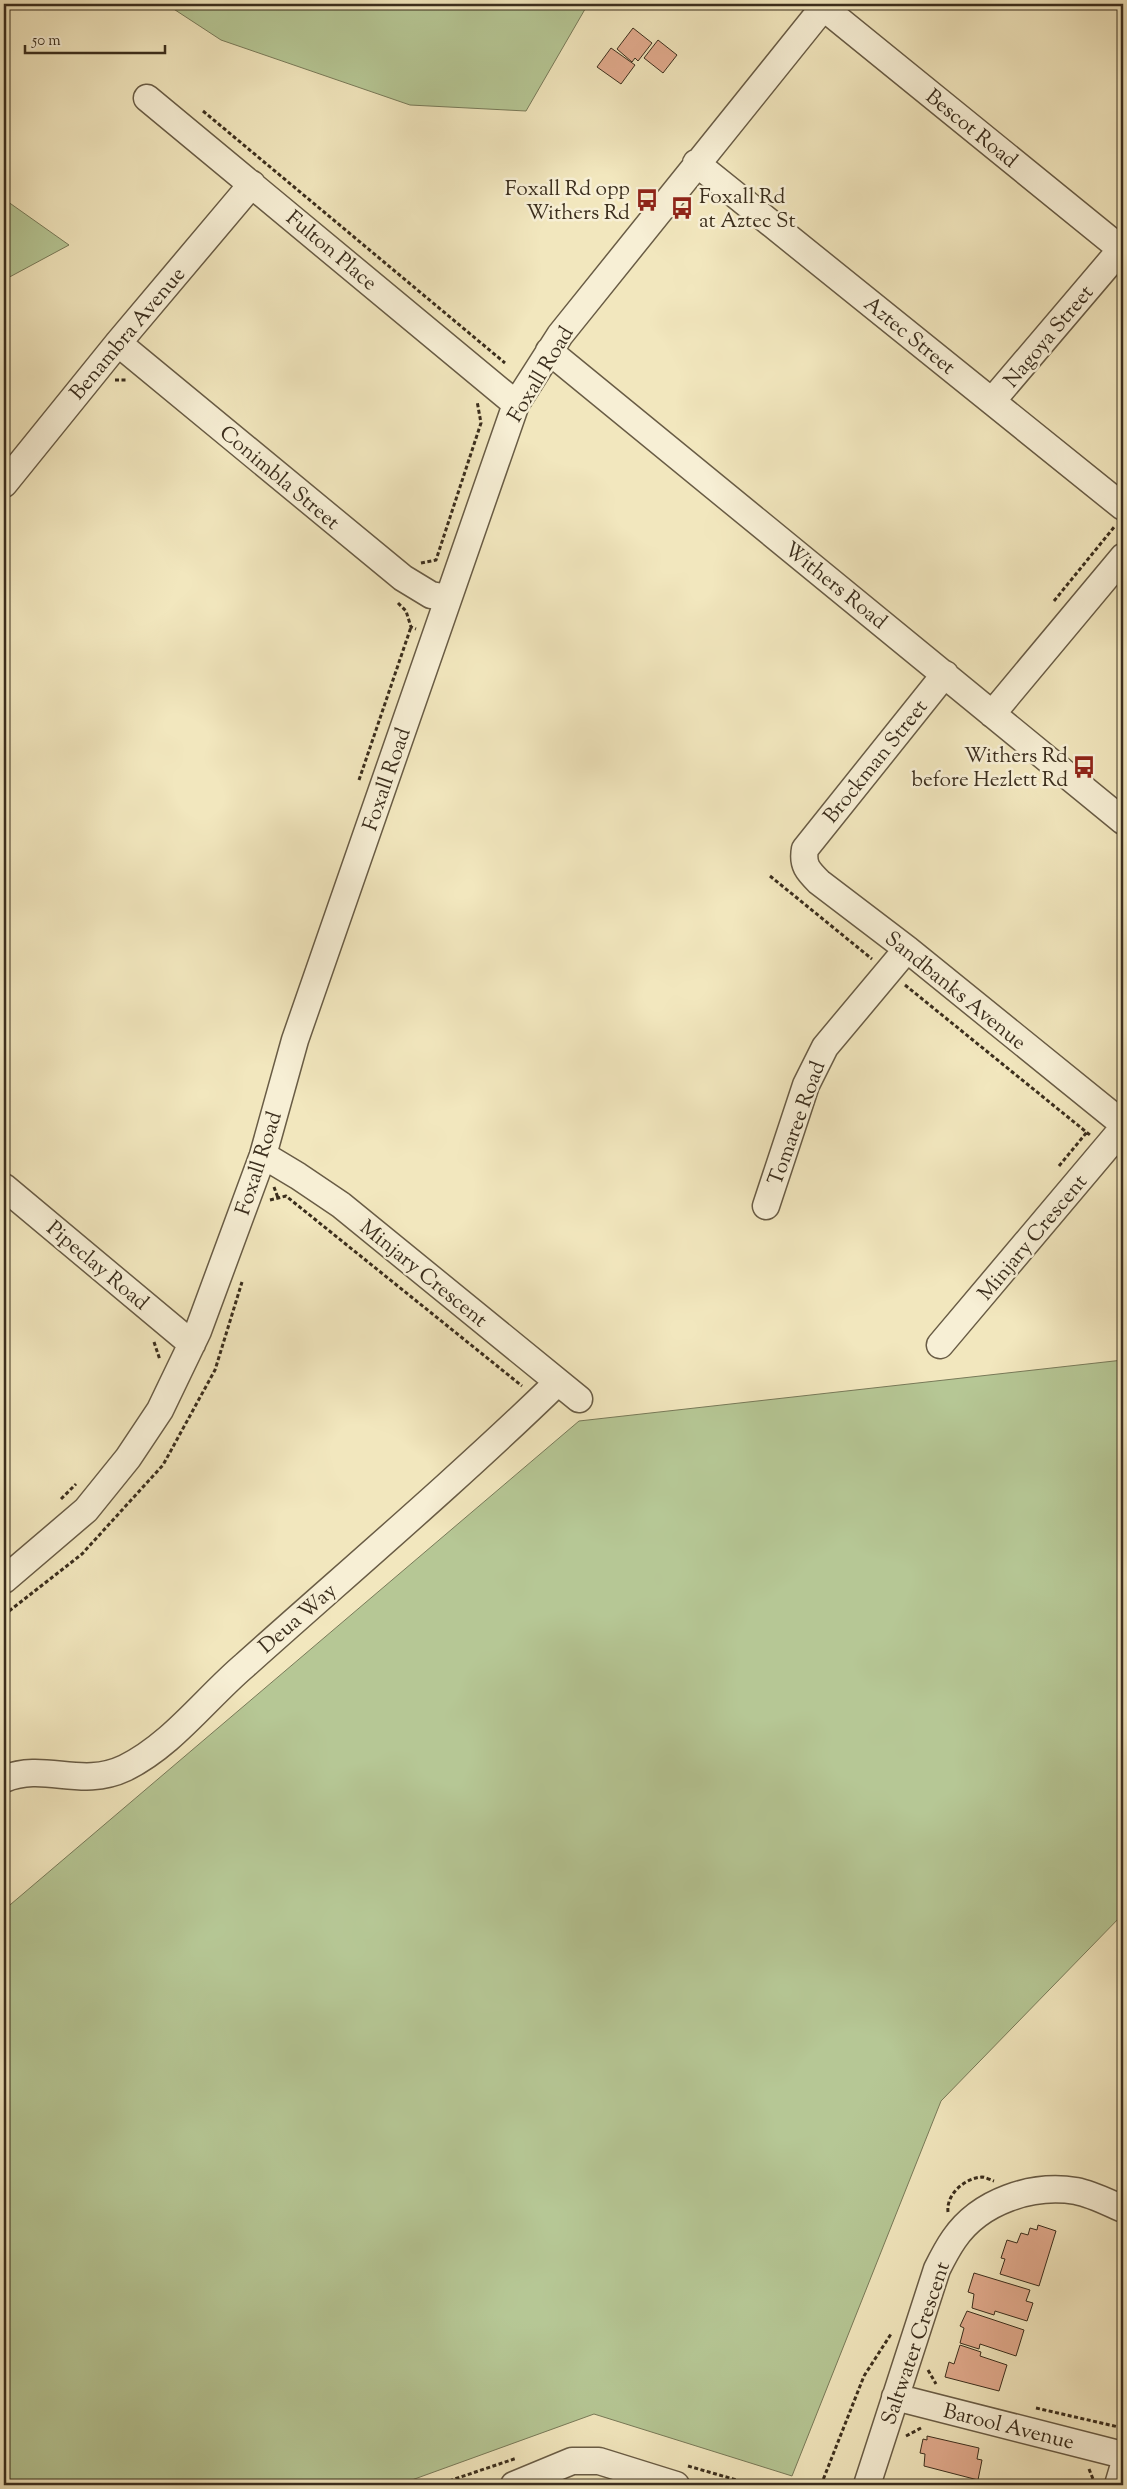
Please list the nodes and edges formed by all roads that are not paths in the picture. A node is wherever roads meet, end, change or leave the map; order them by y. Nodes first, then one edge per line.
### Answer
1 (824, 5) edge
2 (146, 98) dead end
3 (696, 163) junction
4 (252, 184) junction
5 (1122, 248) edge
6 (118, 343) junction
7 (549, 351) junction
8 (992, 401) junction
9 (516, 404) junction
10 (4, 484) edge
11 (1123, 507) edge
12 (1123, 557) edge
13 (448, 598) junction
14 (945, 674) junction
15 (992, 714) junction
16 (1123, 821) edge
17 (805, 849) joint
18 (907, 949) junction
19 (1123, 1126) edge
20 (263, 1156) junction
21 (4, 1186) edge
22 (766, 1206) dead end
23 (192, 1344) junction
24 (940, 1345) dead end
25 (558, 1382) junction
26 (579, 1399) dead end
27 (4, 1580) edge
28 (4, 1780) edge
29 (1123, 2209) edge
30 (895, 2397) junction
31 (1123, 2455) edge
32 (1123, 2468) edge
33 (1107, 2484) edge
34 (514, 2485) edge
35 (676, 2485) edge
36 (867, 2485) edge

1 - 3 street, Foxall Road
1 - 5 street, Bescot Road
2 - 4 street, Fulton Place
3 - 7 street, Foxall Road
3 - 8 street, Aztec Street
4 - 6 street, Benambra Avenue
4 - 9 street, Fulton Place
5 - 8 street, Nagoya Street
6 - 10 street, Benambra Avenue
6 - 13 street, Conimbla Street
7 - 9 street, Foxall Road
7 - 14 street, Withers Road
8 - 11 street, Aztec Street
9 - 13 street, Foxall Road
12 - 15 street
13 - 20 street, Foxall Road
14 - 15 street, Withers Road
14 - 17 street, Brockman Street
15 - 16 street, Withers Road
17 - 18 street, Sandbanks Avenue
18 - 19 street, Sandbanks Avenue
18 - 22 street, Tomaree Road
19 - 24 street, Minjary Crescent
20 - 23 street, Foxall Road
20 - 25 street, Minjary Crescent
21 - 23 street, Pipeclay Road
23 - 27 street, Foxall Road
25 - 26 street, Minjary Crescent
25 - 28 street, Deua Way
29 - 30 street, Saltwater Crescent
30 - 31 street, Barool Avenue
30 - 36 street, Saltwater Crescent
32 - 33 street
34 - 35 street

